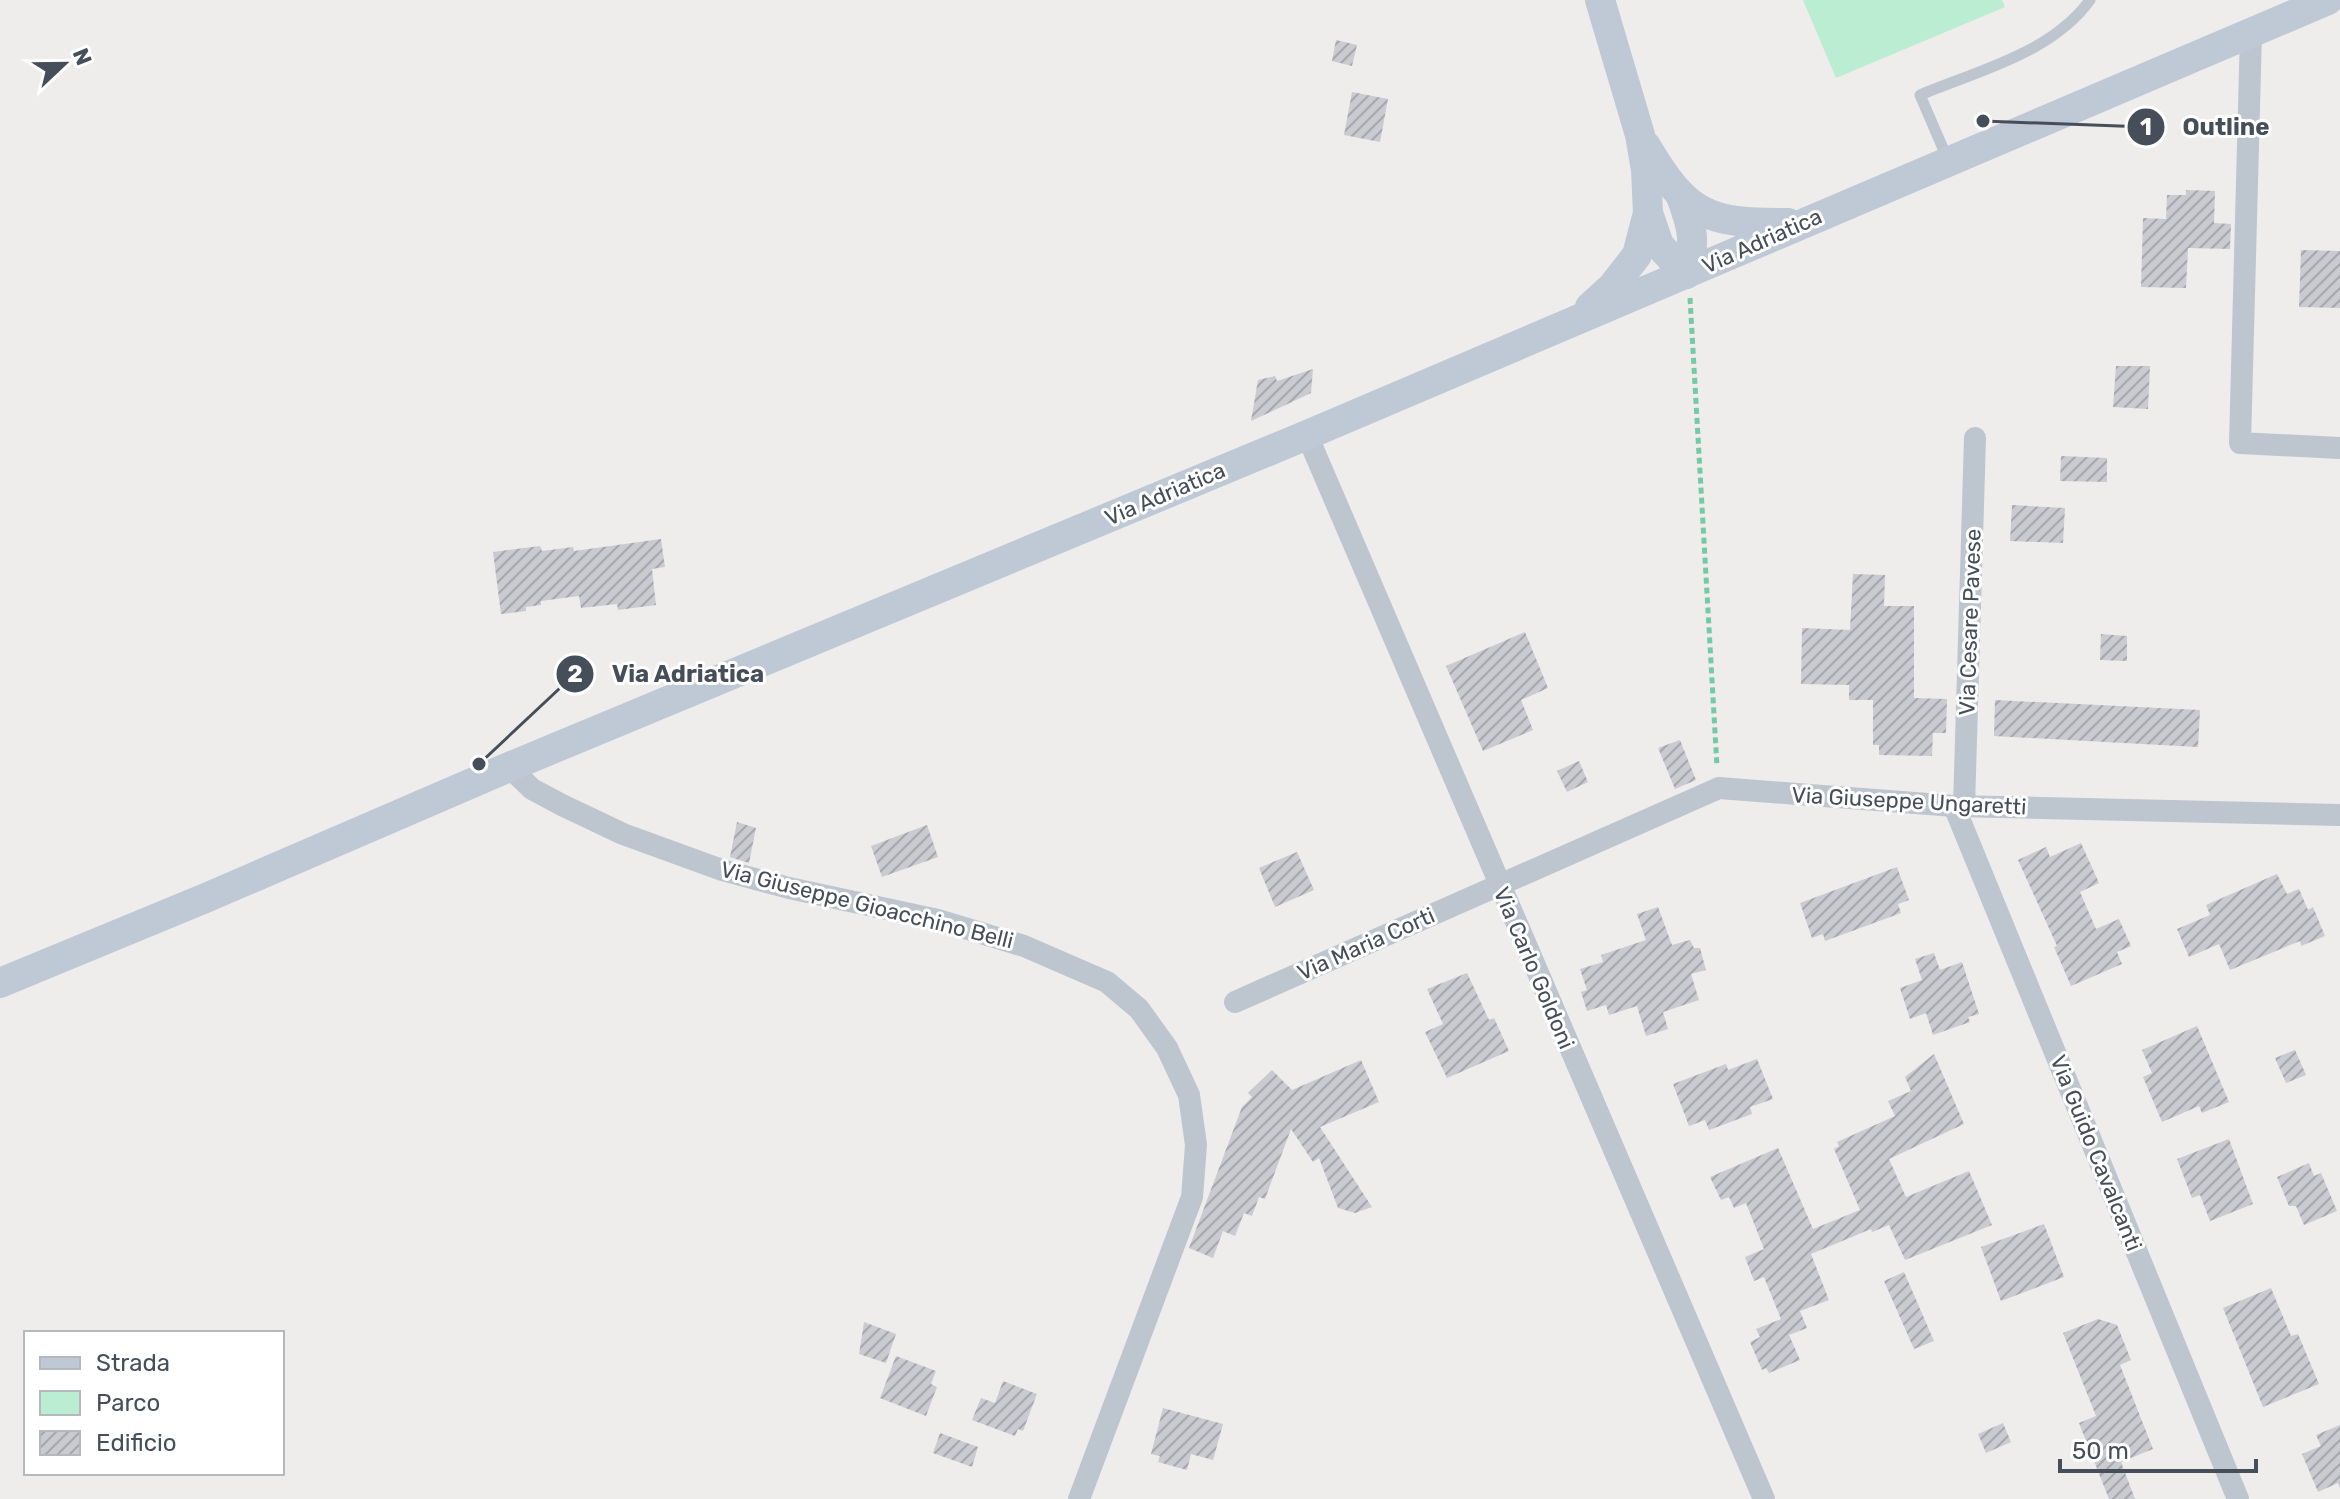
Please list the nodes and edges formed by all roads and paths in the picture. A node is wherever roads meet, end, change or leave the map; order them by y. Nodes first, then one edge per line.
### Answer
1 (1600, 0) edge
2 (2090, 0) edge
3 (2328, 0) edge
4 (2251, 33) junction
5 (1640, 135) junction
6 (1948, 161) junction
7 (1680, 194) junction
8 (1648, 213) junction
9 (1802, 223) junction
10 (1686, 274) junction
11 (1576, 321) junction
12 (1307, 435) junction
13 (1975, 438) dead end
14 (2340, 448) edge
15 (509, 767) junction
16 (1719, 788) junction
17 (1959, 806) junction
18 (2340, 815) edge
19 (1498, 885) junction
20 (0, 983) edge
21 (1235, 1002) dead end
22 (1079, 1499) edge
23 (1764, 1499) edge
24 (2238, 1499) edge

1 - 5 street
2 - 6 lane
3 - 4 street, Via Adriatica
4 - 6 street, Via Adriatica
4 - 14 street
5 - 7 street
5 - 8 street
6 - 9 street, Via Adriatica
7 - 9 street
7 - 10 street
8 - 10 street
8 - 11 street
9 - 10 street, Via Adriatica
10 - 11 street, Via Adriatica
10 - 16 path
11 - 12 street, Via Adriatica
12 - 15 street, Via Adriatica
12 - 19 street, Via Carlo Goldoni
13 - 17 street, Via Cesare Pavese
15 - 20 street, Via Adriatica
15 - 22 street, Via Giuseppe Gioacchino Belli
16 - 17 street, Via Giuseppe Ungaretti
16 - 19 street, Via Giuseppe Ungaretti
17 - 18 street, Via Giuseppe Ungaretti
17 - 24 street, Via Guido Cavalcanti
19 - 21 street, Via Maria Corti
19 - 23 street, Via Carlo Goldoni

